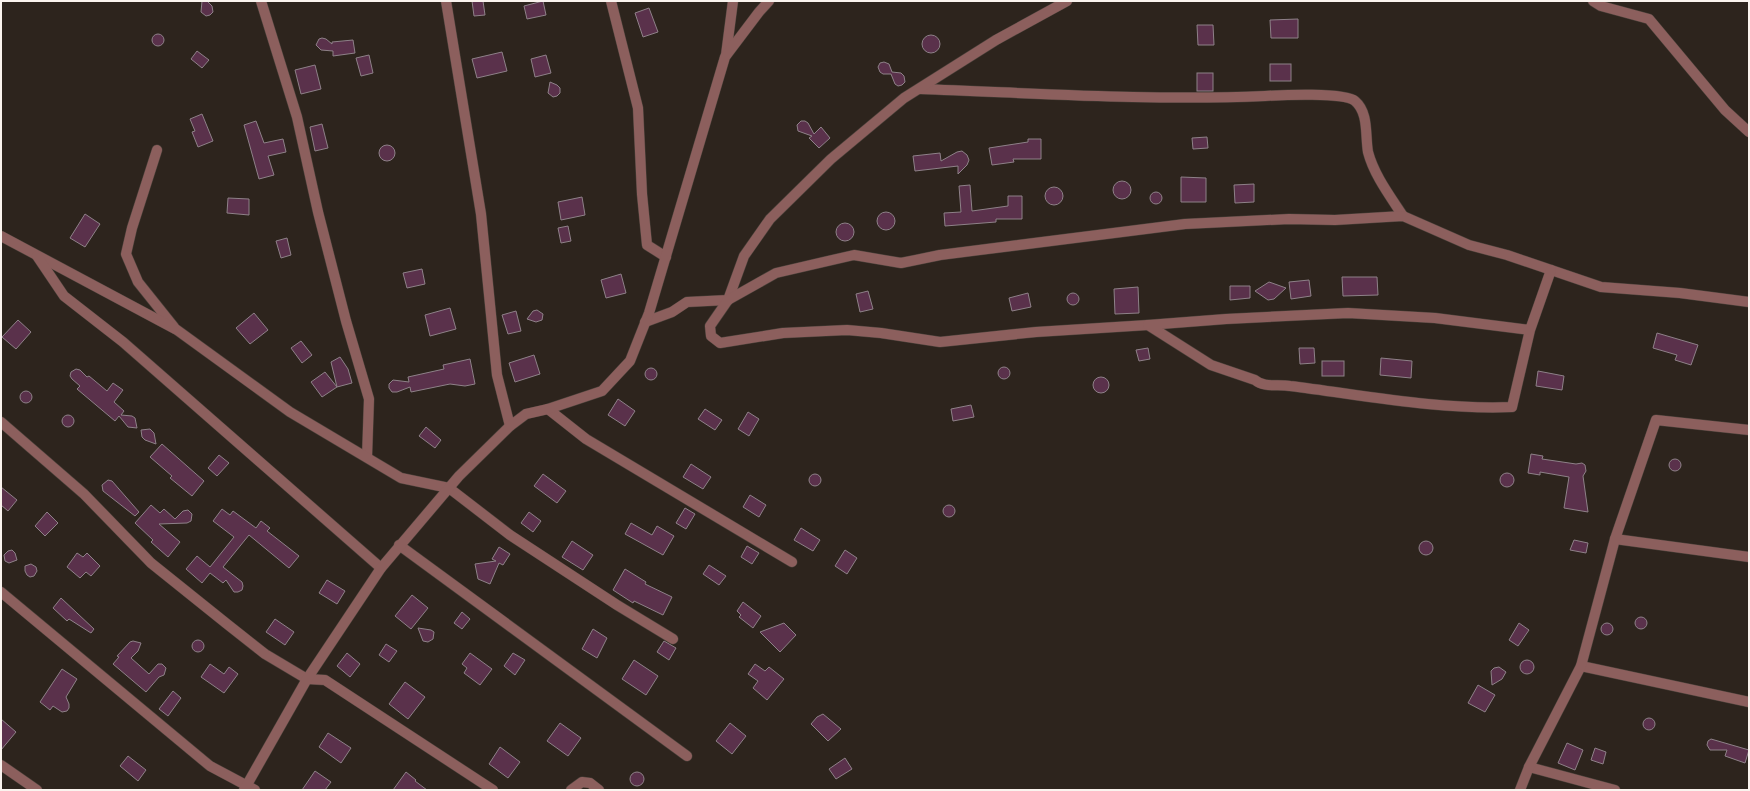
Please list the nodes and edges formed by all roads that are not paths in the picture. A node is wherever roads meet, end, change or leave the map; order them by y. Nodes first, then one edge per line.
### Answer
1 (261, 1) edge
2 (446, 1) edge
3 (611, 1) edge
4 (733, 1) edge
5 (769, 1) edge
6 (1068, 1) edge
7 (1593, 1) edge
8 (725, 57) junction
9 (920, 89) junction
10 (1749, 132) edge
11 (157, 150) dead end
12 (1403, 216) junction
13 (1, 236) edge
14 (35, 255) junction
15 (666, 257) junction
16 (1551, 270) junction
17 (728, 300) junction
18 (1749, 302) edge
19 (645, 322) junction
20 (1148, 325) junction
21 (176, 330) junction
22 (1530, 330) junction
23 (548, 409) junction
24 (1, 422) edge
25 (510, 426) junction
26 (1749, 430) edge
27 (367, 457) junction
28 (449, 488) junction
29 (1615, 539) junction
30 (400, 546) junction
31 (1749, 557) edge
32 (792, 562) dead end
33 (381, 568) junction
34 (1, 592) edge
35 (673, 639) dead end
36 (1581, 666) junction
37 (307, 679) junction
38 (1749, 702) edge
39 (687, 756) dead end
40 (1, 765) edge
41 (1529, 767) junction
42 (249, 788) edge
43 (37, 790) edge
44 (493, 790) edge
45 (571, 790) edge
46 (600, 790) edge
47 (1520, 790) edge
48 (1615, 790) edge

1 - 27 street
2 - 25 street
3 - 15 street
4 - 8 street
5 - 8 street
6 - 9 street
7 - 10 street
8 - 15 street
9 - 12 street
9 - 17 street
11 - 21 street
12 - 16 street
12 - 17 street
13 - 14 street
14 - 21 street
14 - 33 street
15 - 19 street
16 - 18 street
16 - 22 street
17 - 19 street
17 - 20 street
19 - 23 street
20 - 22 street
20 - 22 street
21 - 27 street
23 - 25 street
23 - 32 street
24 - 37 street
25 - 28 street
26 - 29 street
27 - 28 street
28 - 30 street
28 - 35 street
29 - 31 street
29 - 36 street
30 - 33 street
30 - 39 street
33 - 37 street
34 - 42 street
36 - 38 street
36 - 41 street
37 - 42 street
37 - 44 street
40 - 43 street
41 - 47 street
41 - 48 street
45 - 46 street

